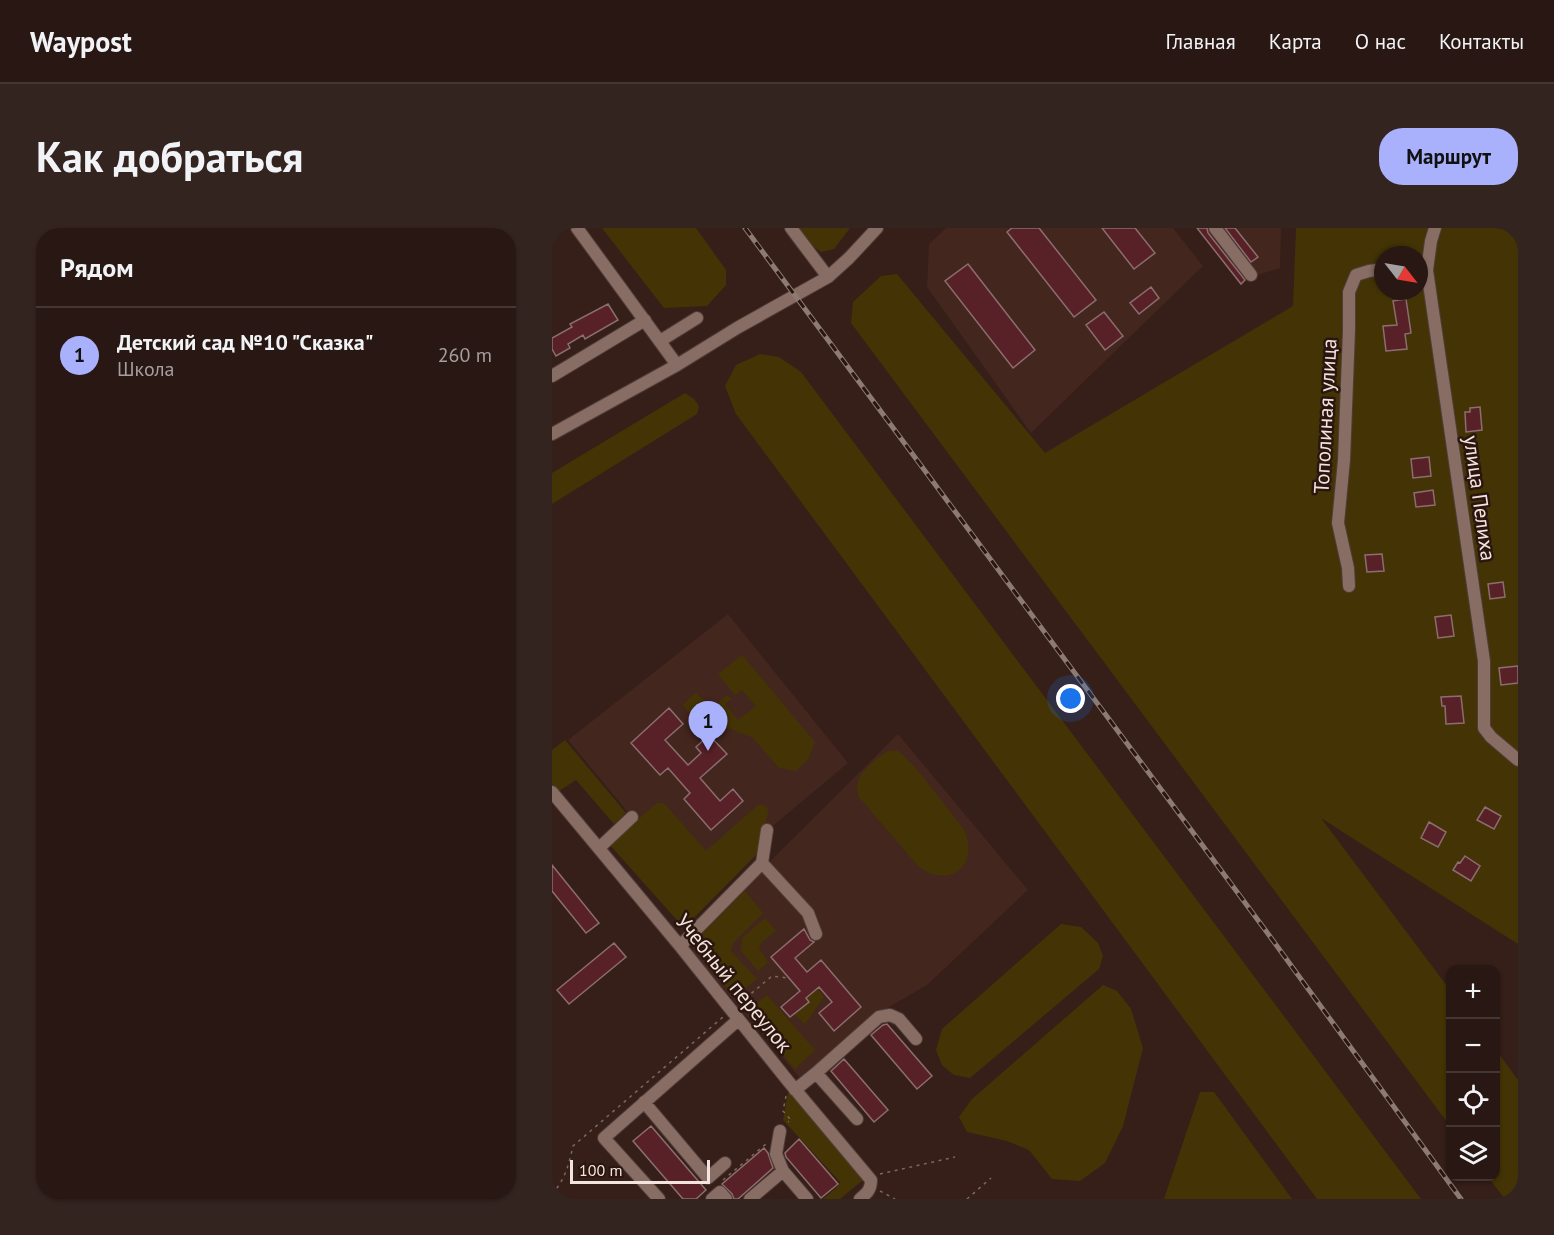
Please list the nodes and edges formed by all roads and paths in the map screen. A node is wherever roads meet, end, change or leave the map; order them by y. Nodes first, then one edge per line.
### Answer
1 (577, 228) edge
2 (791, 228) edge
3 (877, 228) edge
4 (1215, 228) edge
5 (1436, 228) edge
6 (1430, 252) joint
7 (1374, 270) edge
8 (1251, 275) dead end
9 (828, 277) junction
10 (697, 318) dead end
11 (645, 320) junction
12 (660, 340) junction
13 (677, 364) junction
14 (552, 376) edge
15 (552, 434) edge
16 (1349, 586) dead end
17 (1518, 760) edge
18 (552, 792) edge
19 (632, 817) dead end
20 (767, 831) dead end
21 (599, 848) junction
22 (762, 863) junction
23 (816, 934) dead end
24 (680, 946) junction
25 (788, 978) dead end
26 (737, 1005) dead end
27 (732, 1017) junction
28 (916, 1039) dead end
29 (816, 1073) junction
30 (791, 1090) junction
31 (644, 1102) junction
32 (857, 1119) dead end
33 (780, 1131) joint
34 (776, 1154) junction
35 (955, 1157) dead end
36 (725, 1163) dead end
37 (783, 1171) junction
38 (991, 1178) dead end
39 (724, 1180) dead end
40 (870, 1182) junction
41 (552, 1194) edge
42 (659, 1199) edge
43 (712, 1199) edge
44 (726, 1199) edge
45 (750, 1199) edge
46 (807, 1199) edge
47 (860, 1199) edge
48 (895, 1199) edge
49 (967, 1199) edge

1 - 11 street
2 - 9 street
3 - 9 street
4 - 8 street
5 - 6 street, улица Пелиха
6 - 17 street, улица Пелиха
7 - 16 street, Тополиная улица
9 - 13 street
10 - 12 street
11 - 12 street
11 - 14 street
12 - 13 street
13 - 15 street
18 - 21 street, Учебный переулок
19 - 21 street
20 - 22 street
21 - 24 street, Учебный переулок
22 - 23 street
22 - 24 street
24 - 27 street, Учебный переулок
25 - 26 path
27 - 30 street, Учебный переулок
27 - 31 street
27 - 41 path
28 - 29 street
29 - 30 street
29 - 32 street
30 - 33 path
30 - 40 street, Учебный переулок
31 - 36 street
31 - 42 street
33 - 34 street
34 - 37 street
34 - 39 path
35 - 40 path
37 - 45 street
37 - 46 street
38 - 49 path
40 - 47 street
40 - 48 path
43 - 44 street

